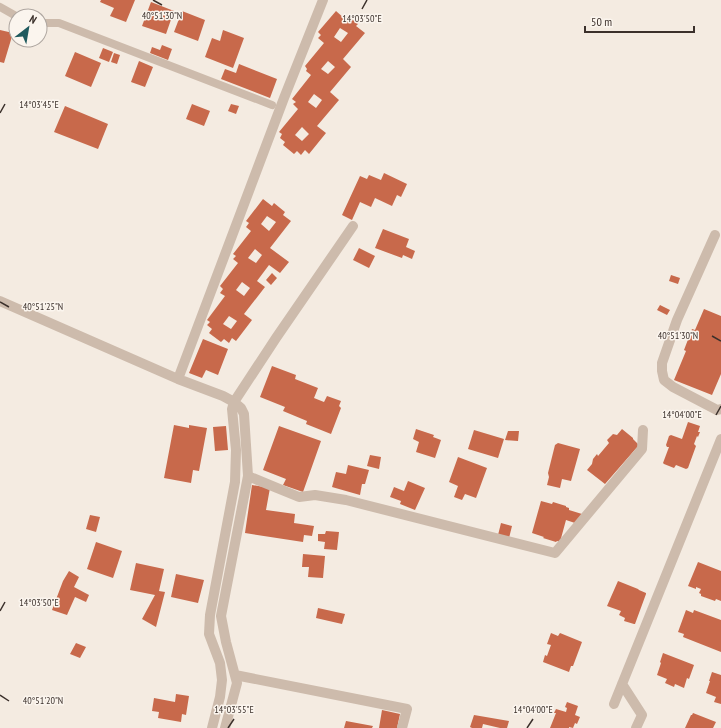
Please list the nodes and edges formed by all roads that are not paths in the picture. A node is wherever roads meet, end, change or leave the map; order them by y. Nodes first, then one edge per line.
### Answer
1 (323, 0) edge
2 (48, 23) edge
3 (272, 105) dead end
4 (353, 226) dead end
5 (715, 235) dead end
6 (0, 301) edge
7 (178, 379) junction
8 (234, 402) junction
9 (721, 409) edge
10 (643, 430) dead end
11 (721, 439) edge
12 (248, 476) junction
13 (235, 675) junction
14 (622, 684) junction
15 (614, 704) dead end
16 (212, 728) edge
17 (225, 728) edge
18 (402, 728) edge
19 (636, 728) edge

1 - 7 street
2 - 3 lane
4 - 8 street
5 - 9 street
6 - 7 street
7 - 8 street
8 - 12 street
8 - 16 street
10 - 12 street
11 - 14 street
12 - 13 street
13 - 17 street
13 - 18 street
14 - 15 street
14 - 19 street

